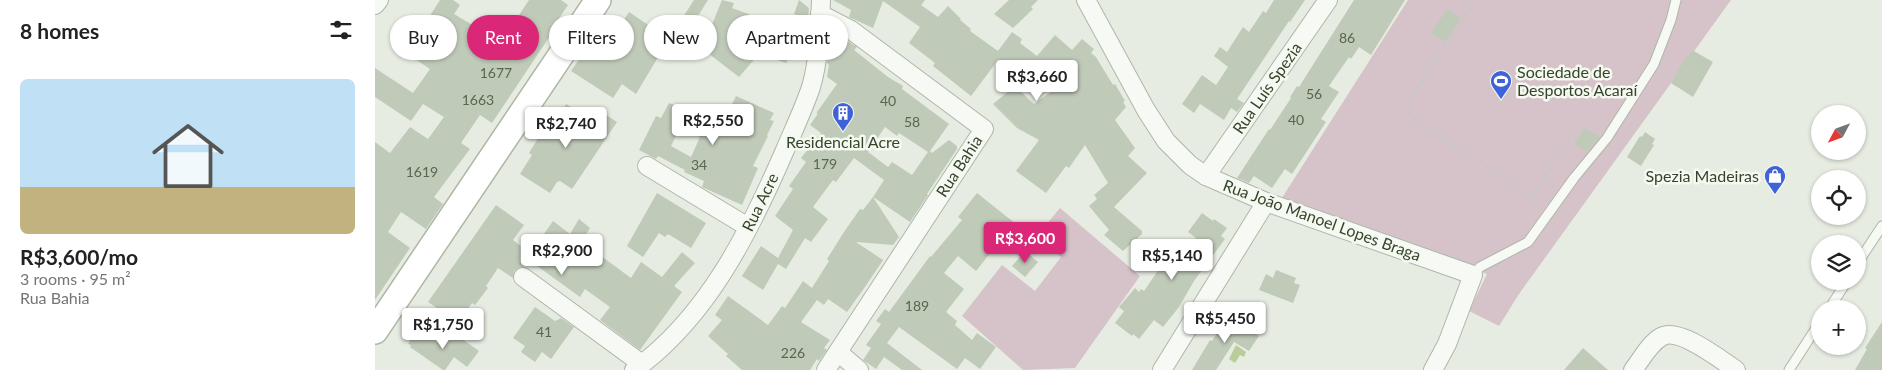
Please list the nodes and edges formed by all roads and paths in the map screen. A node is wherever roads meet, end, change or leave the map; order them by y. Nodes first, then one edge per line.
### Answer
1 (379, 0) edge
2 (598, 0) edge
3 (1086, 0) edge
4 (1328, 0) edge
5 (1476, 0) edge
6 (1676, 0) edge
7 (375, 5) edge
8 (821, 7) edge
9 (1575, 130) dead end
10 (647, 166) dead end
11 (1206, 176) junction
12 (1266, 202) junction
13 (1882, 226) edge
14 (749, 227) junction
15 (1866, 250) edge
16 (1473, 275) junction
17 (523, 277) dead end
18 (375, 331) edge
19 (1811, 336) edge
20 (838, 352) junction
21 (638, 367) edge
22 (826, 370) edge
23 (859, 370) edge
24 (1162, 370) edge
25 (1433, 370) edge
26 (1633, 370) edge
27 (1736, 370) edge
28 (1789, 370) edge

1 - 7 street
2 - 18 main road
3 - 11 street, Rua João Manoel Lopes Braga
4 - 11 street, Rua Luís Spezia
5 - 9 path
6 - 16 lane
8 - 14 street, Rua Acre
8 - 20 street, Rua Bahia
10 - 14 street
11 - 12 street, Rua João Manoel Lopes Braga
12 - 16 street, Rua João Manoel Lopes Braga
12 - 24 street
13 - 15 lane
14 - 21 street, Rua Acre
16 - 25 street
17 - 21 street
19 - 28 lane
20 - 22 street, Rua Bahia
20 - 23 street
26 - 27 street

